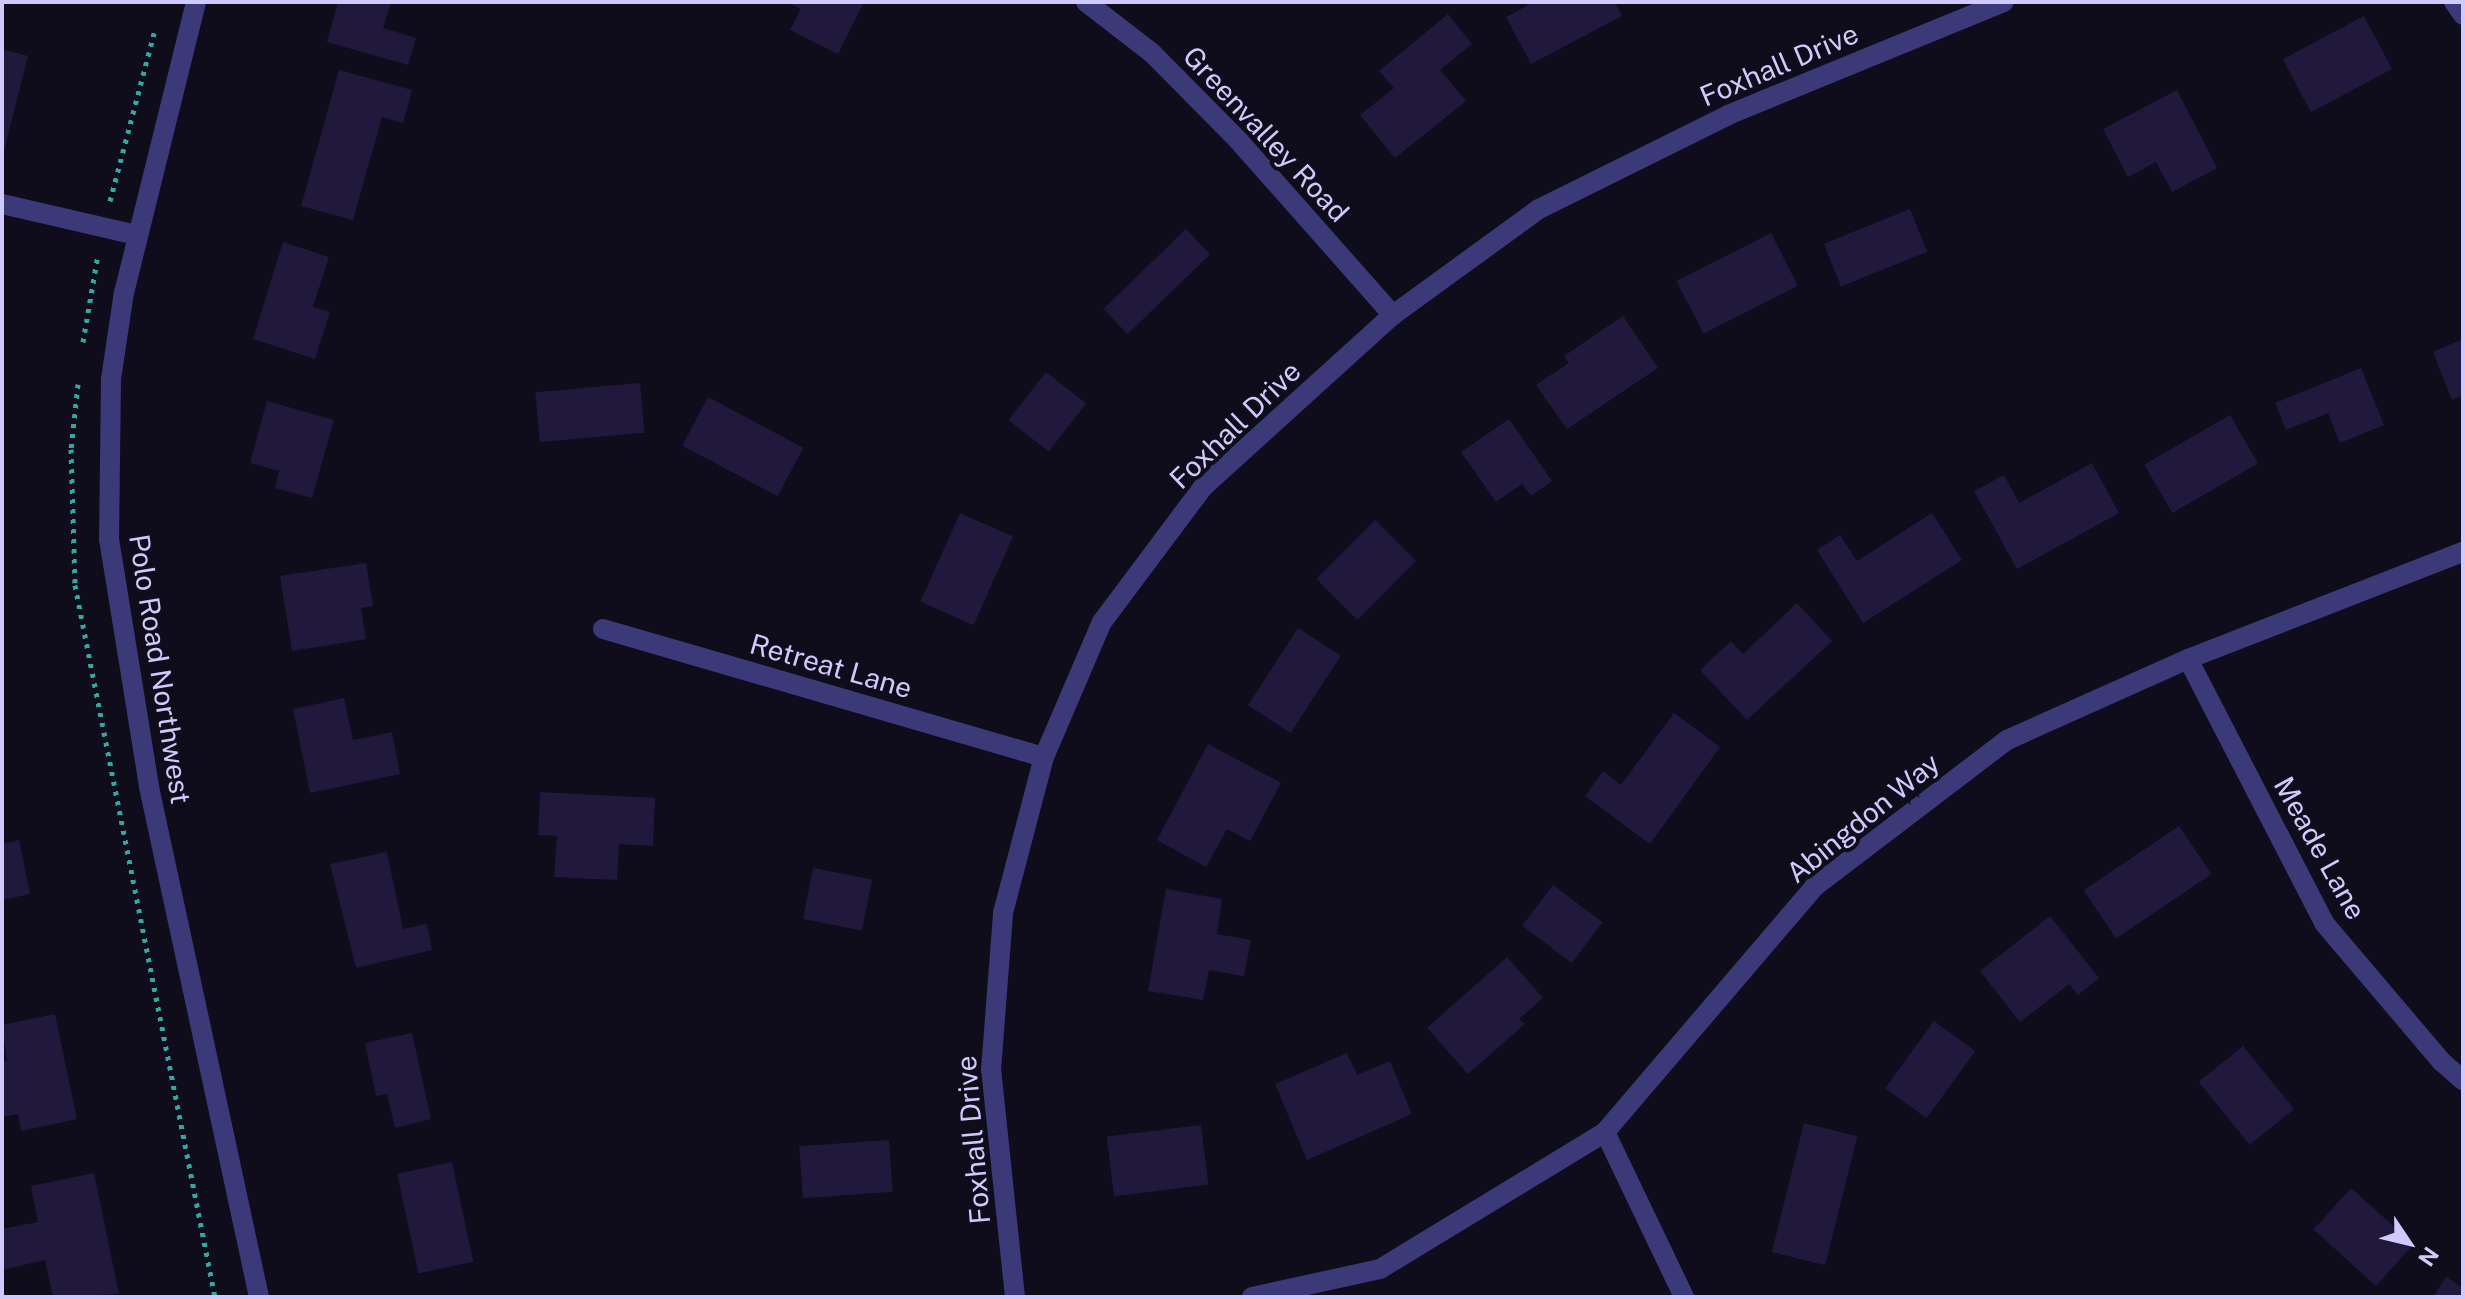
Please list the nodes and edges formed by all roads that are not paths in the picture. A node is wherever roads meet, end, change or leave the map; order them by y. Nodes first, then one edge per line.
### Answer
1 (196, 2) edge
2 (1086, 2) edge
3 (2004, 2) edge
4 (2454, 2) edge
5 (2463, 15) edge
6 (2, 204) edge
7 (136, 235) junction
8 (1393, 315) junction
9 (2463, 552) edge
10 (603, 629) dead end
11 (2188, 659) junction
12 (1044, 757) junction
13 (2463, 1080) edge
14 (1605, 1132) junction
15 (259, 1297) edge
16 (1015, 1297) edge
17 (1252, 1297) edge
18 (1684, 1297) edge

1 - 7 street, Polo Road Northwest
2 - 8 street, Greenvalley Road
3 - 8 street, Foxhall Drive
4 - 5 street
6 - 7 street
7 - 15 street, Polo Road Northwest
8 - 12 street, Foxhall Drive
9 - 11 street, Abingdon Way
10 - 12 street, Retreat Lane
11 - 13 street, Meade Lane
11 - 14 street, Abingdon Way
12 - 16 street, Foxhall Drive
14 - 17 street, Abingdon Way
14 - 18 street

